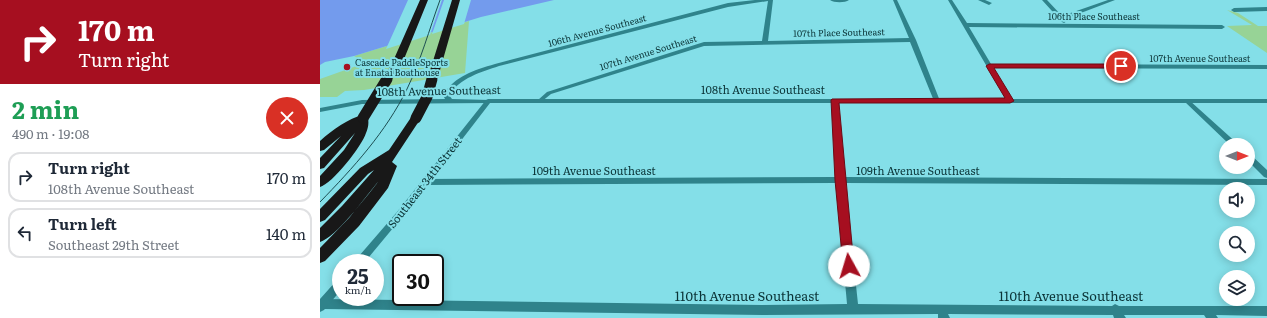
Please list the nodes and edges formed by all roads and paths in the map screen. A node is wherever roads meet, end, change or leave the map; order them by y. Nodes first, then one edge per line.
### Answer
1 (424, 0) edge
2 (456, 0) edge
3 (767, 0) edge
4 (771, 0) edge
5 (832, 0) edge
6 (847, 0) edge
7 (895, 0) edge
8 (950, 0) edge
9 (980, 0) edge
10 (1044, 0) edge
11 (1113, 0) edge
12 (989, 2) dead end
13 (1267, 9) edge
14 (1234, 10) dead end
15 (1061, 18) junction
16 (1068, 24) junction
17 (965, 25) junction
18 (1222, 27) dead end
19 (913, 40) junction
20 (765, 42) junction
21 (989, 66) junction
22 (1267, 67) edge
23 (541, 100) junction
24 (835, 100) junction
25 (937, 100) junction
26 (450, 101) junction
27 (488, 101) junction
28 (1010, 101) junction
29 (1187, 101) junction
30 (1267, 101) edge
31 (320, 110) edge
32 (358, 123) junction
33 (1227, 138) edge
34 (320, 147) edge
35 (397, 150) junction
36 (1255, 164) edge
37 (320, 165) edge
38 (1267, 175) edge
39 (840, 180) junction
40 (424, 182) junction
41 (1267, 182) edge
42 (320, 183) edge
43 (320, 217) edge
44 (320, 237) edge
45 (366, 254) edge
46 (320, 257) edge
47 (332, 293) edge
48 (322, 305) edge
49 (853, 308) junction
50 (1267, 311) edge
51 (762, 314) edge
52 (943, 314) edge
53 (1117, 314) edge
54 (1209, 314) edge

1 - 32 highway, bridge
2 - 35 highway, bridge
3 - 26 street, 106th Avenue Southeast
4 - 20 street
5 - 6 street
7 - 19 street
8 - 17 street
9 - 12 street
10 - 15 street
11 - 15 street
13 - 14 street
15 - 16 street
16 - 17 street, 106th Place Southeast
16 - 18 street, 106th Place Southeast
17 - 21 street
19 - 20 street, 107th Place Southeast
19 - 25 street
20 - 23 street, 107th Avenue Southeast
21 - 22 street, 107th Avenue Southeast
21 - 28 street
23 - 24 street, 108th Avenue Southeast
23 - 27 street, 108th Avenue Southeast
24 - 25 street, 108th Avenue Southeast
24 - 39 street
25 - 28 street, 108th Avenue Southeast
26 - 27 street, 108th Avenue Southeast
26 - 31 street, 108th Avenue Southeast
27 - 40 street, Southeast 34th Street
28 - 29 street, 108th Avenue Southeast
29 - 30 street, 108th Avenue Southeast
29 - 33 street
32 - 34 highway
32 - 37 highway
32 - 42 highway
35 - 43 highway
35 - 44 highway
35 - 46 highway
36 - 38 street
39 - 40 street, 109th Avenue Southeast
39 - 41 street, 109th Avenue Southeast
39 - 49 street
40 - 45 street, Southeast 34th Street
47 - 48 street
48 - 51 street, 110th Avenue Southeast
49 - 51 street, 110th Avenue Southeast
49 - 52 street, 110th Avenue Southeast
50 - 54 street, 110th Avenue Southeast
52 - 53 street, 110th Avenue Southeast
53 - 54 street, 110th Avenue Southeast

